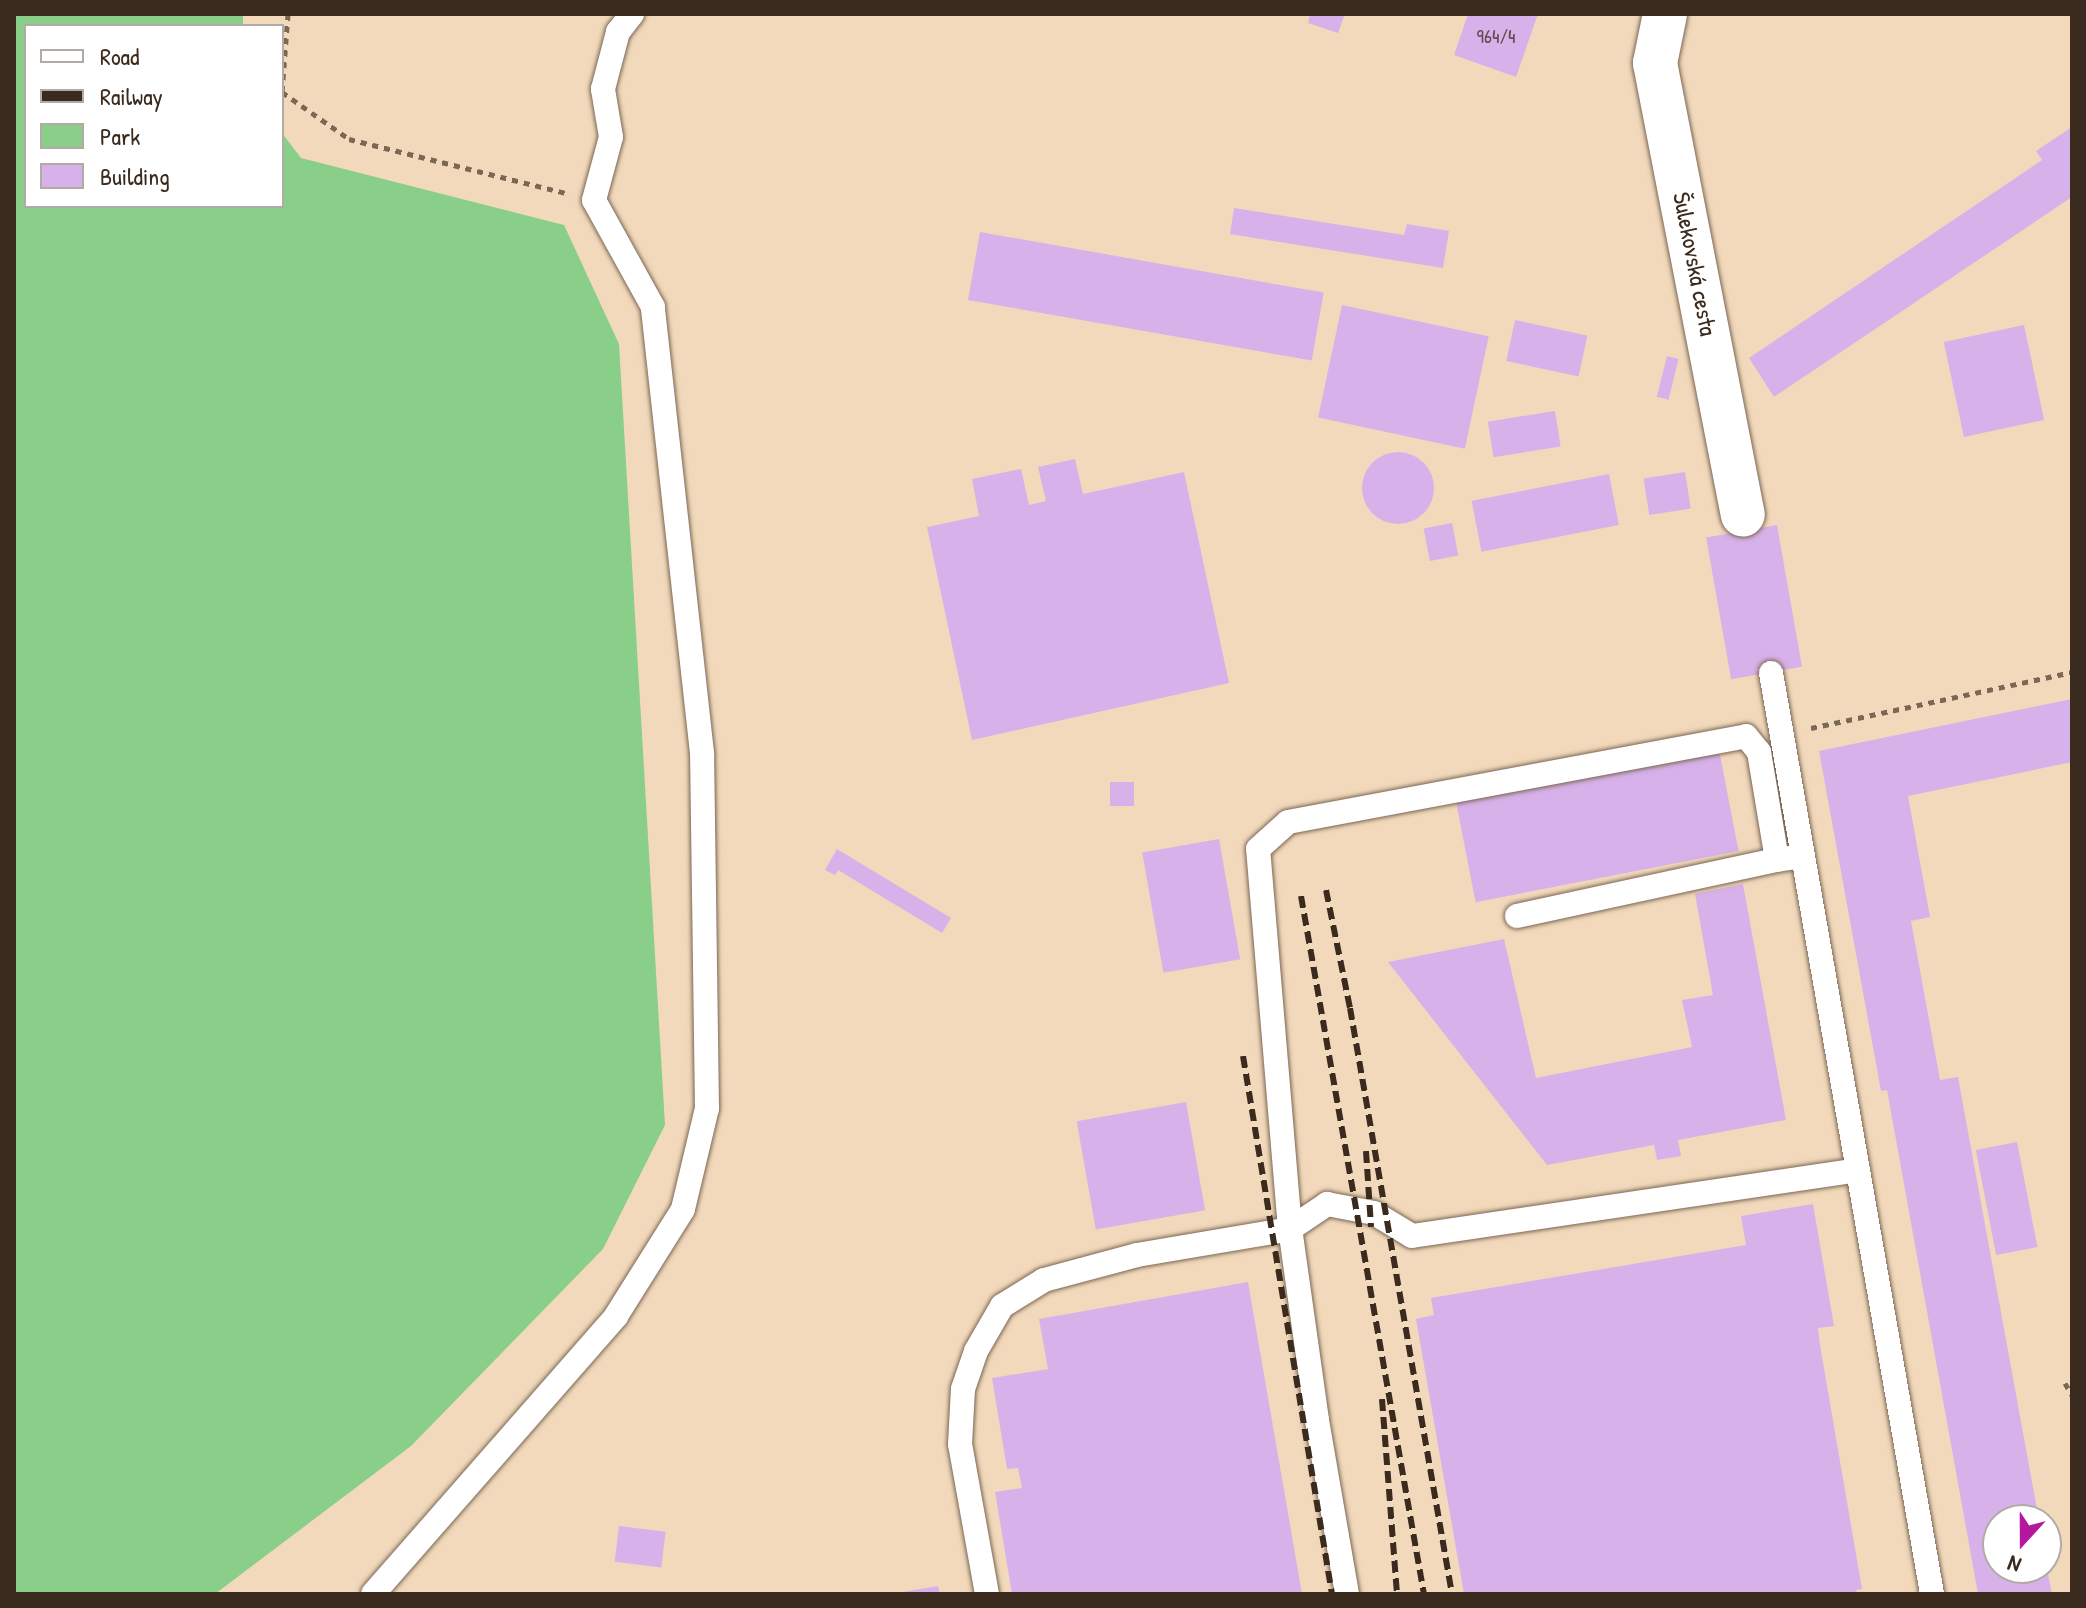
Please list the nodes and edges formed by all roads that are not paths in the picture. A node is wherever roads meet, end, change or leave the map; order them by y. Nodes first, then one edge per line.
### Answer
1 (632, 14) edge
2 (1665, 14) edge
3 (1745, 523) dead end
4 (1771, 673) dead end
5 (1803, 856) junction
6 (1777, 860) junction
7 (1517, 916) dead end
8 (1858, 1170) junction
9 (1290, 1229) junction
10 (373, 1594) edge
11 (987, 1594) edge
12 (1347, 1594) edge
13 (1932, 1594) edge

1 - 10 lane
2 - 3 street, Šulekovská cesta
4 - 5 lane
5 - 6 lane
5 - 8 lane
6 - 7 lane
6 - 9 lane
8 - 9 lane
8 - 13 lane
9 - 11 lane
9 - 12 lane

